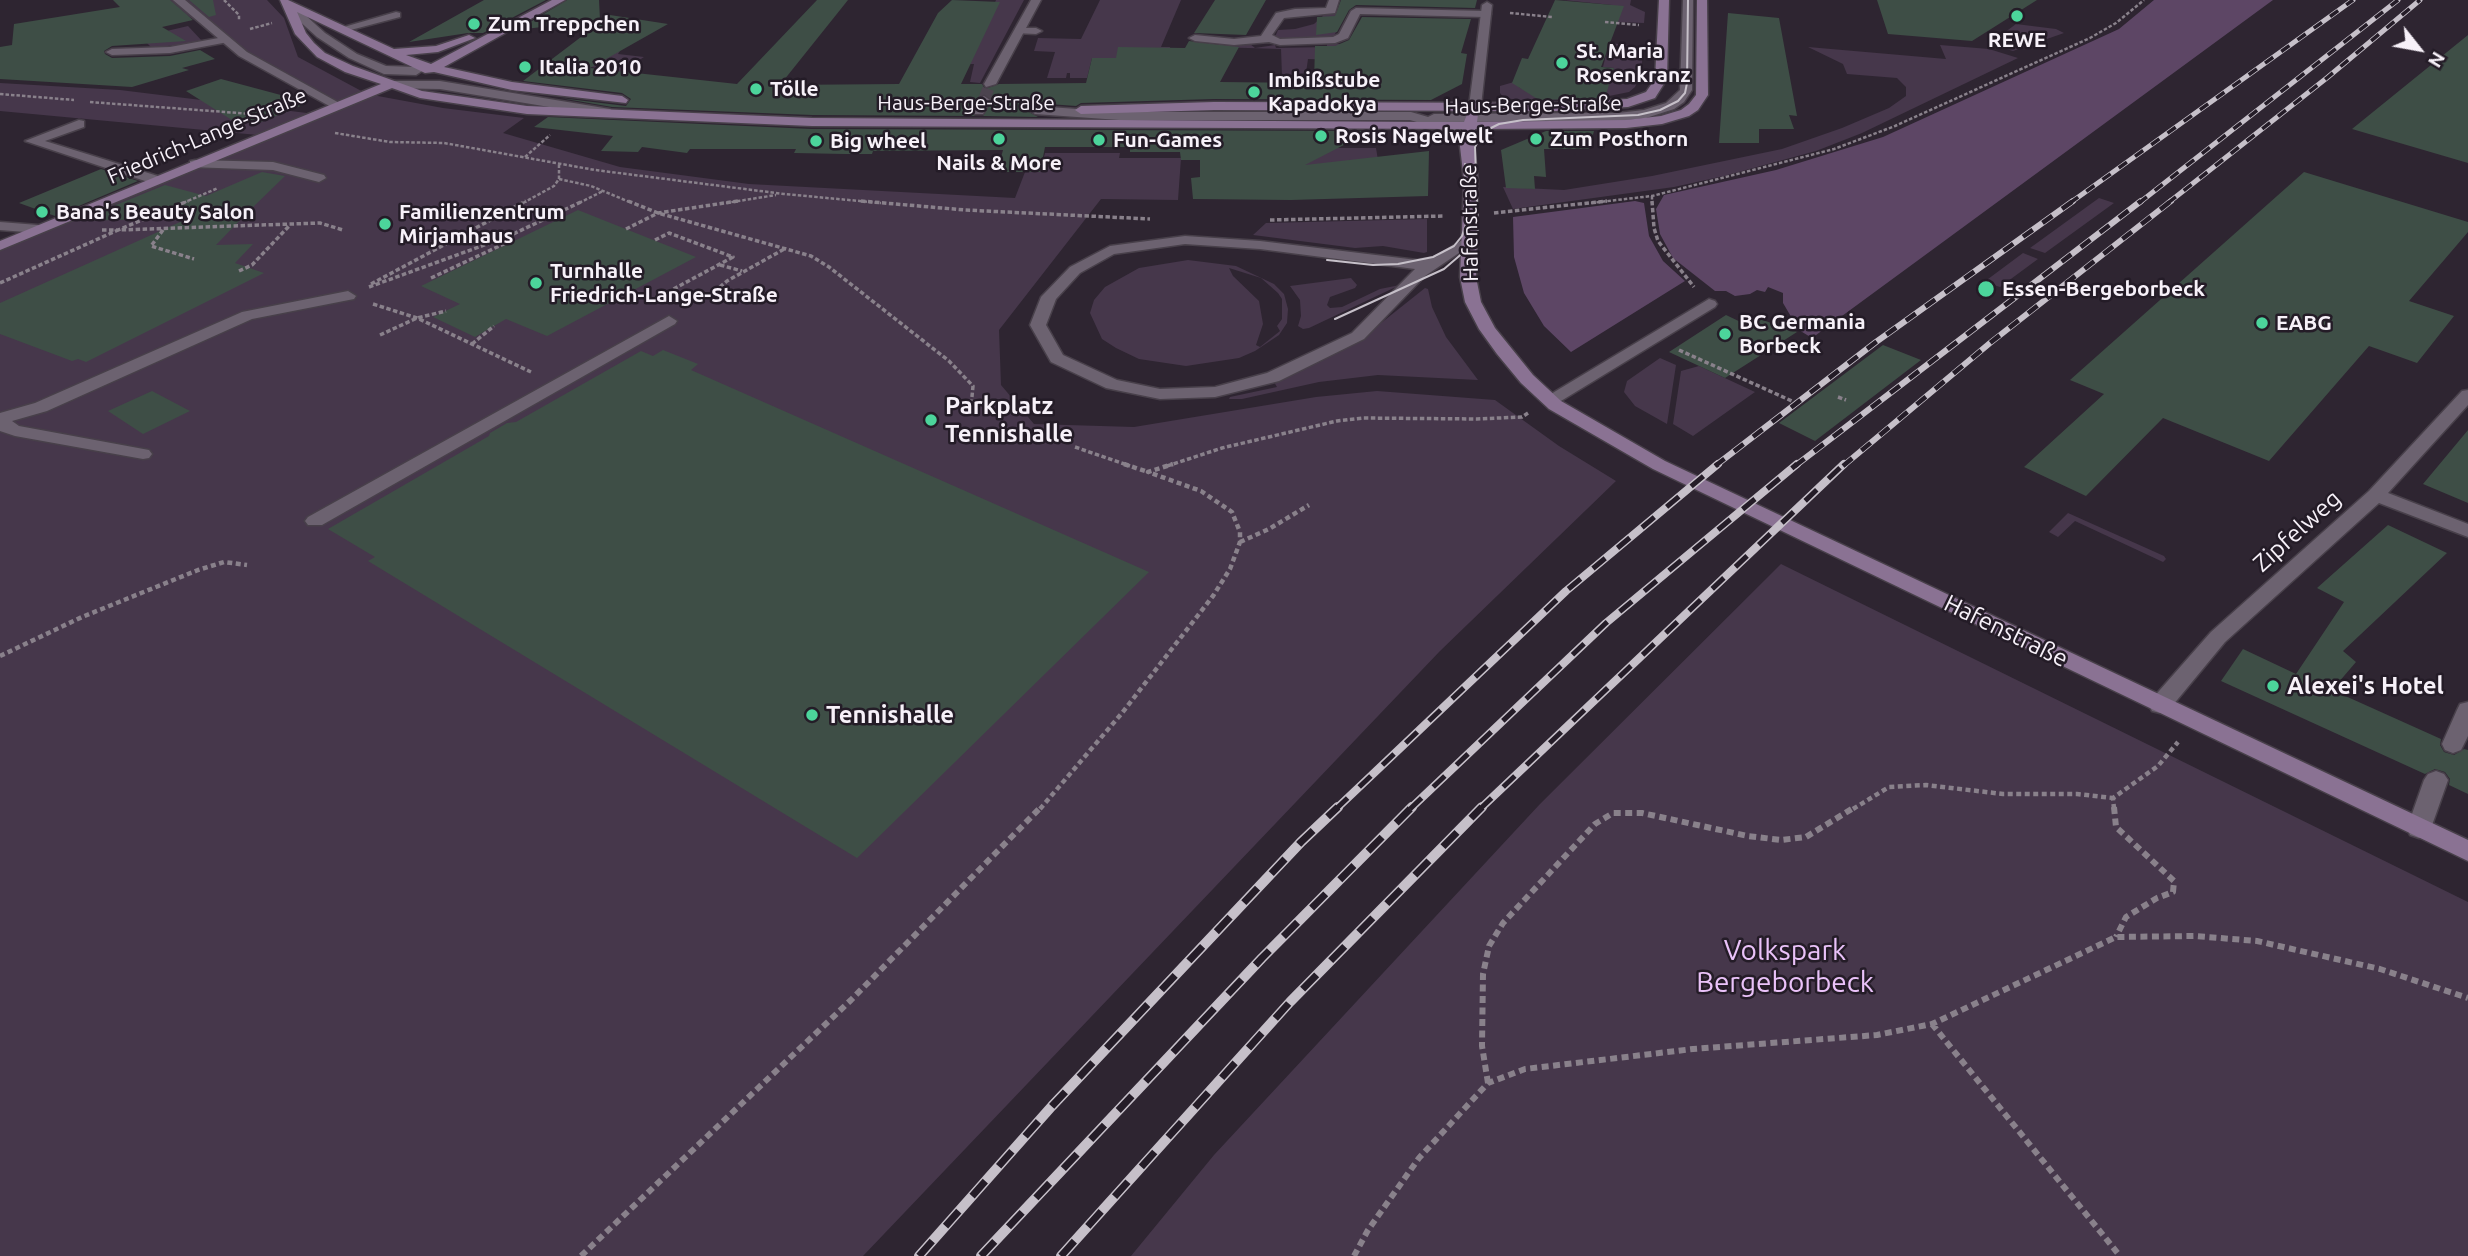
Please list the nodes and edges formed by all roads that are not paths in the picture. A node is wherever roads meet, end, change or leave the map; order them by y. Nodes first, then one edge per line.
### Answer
1 (178, 0) edge
2 (1036, 0) edge
3 (1664, 0) edge
4 (1679, 0) edge
5 (1688, 0) edge
6 (1702, 0) edge
7 (285, 3) edge
8 (554, 3) edge
9 (1332, 6) edge
10 (1487, 6) edge
11 (1356, 11) junction
12 (396, 15) dead end
13 (343, 29) junction
14 (1019, 31) junction
15 (1036, 32) dead end
16 (1195, 38) dead end
17 (1269, 39) junction
18 (224, 40) junction
19 (383, 50) junction
20 (112, 52) dead end
21 (432, 69) junction
22 (990, 84) tunnel mouth
23 (389, 85) junction
24 (337, 105) junction
25 (1033, 116) junction
26 (1369, 116) junction
27 (1418, 117) junction
28 (79, 124) dead end
29 (1439, 125) junction
30 (1470, 125) junction
31 (195, 163) junction
32 (319, 178) dead end
33 (156, 180) junction
34 (0, 226) edge
35 (38, 229) junction
36 (1470, 239) junction
37 (0, 246) edge
38 (1436, 261) junction
39 (348, 296) road end
40 (1709, 304) road end
41 (669, 321) dead end
42 (2468, 394) edge
43 (1550, 400) junction
44 (1, 419) edge
45 (143, 454) dead end
46 (2376, 495) junction
47 (315, 521) dead end
48 (2468, 531) edge
49 (2160, 705) junction
50 (2468, 710) edge
51 (2453, 744) dead end
52 (2437, 780) dead end
53 (2419, 828) junction
54 (2468, 851) edge

1 - 18 street
2 - 14 street, Haus-Berge-Straße
3 - 30 main road, Haus-Berge-Straße
4 - 30 street
5 - 30 street
6 - 30 main road, Haus-Berge-Straße
7 - 13 main road, Haus-Berge-Straße
7 - 21 street
7 - 23 main road, Haus-Berge-Straße
8 - 19 main road
8 - 21 main road, Friedrich-Lange-Straße
9 - 11 street
9 - 17 street
10 - 11 street
10 - 30 street, Haus-Berge-Straße
11 - 17 street
12 - 13 street
13 - 19 main road, Haus-Berge-Straße
14 - 15 street
14 - 22 street, Haus-Berge-Straße
16 - 17 street
18 - 20 street
18 - 24 street
19 - 21 main road, Haus-Berge-Straße
21 - 23 main road, Friedrich-Lange-Straße
21 - 25 main road, Haus-Berge-Straße
23 - 24 main road, Friedrich-Lange-Straße
23 - 25 main road, Haus-Berge-Straße
24 - 31 main road, Friedrich-Lange-Straße
25 - 26 street
25 - 29 main road, Haus-Berge-Straße
25 - 30 main road, Haus-Berge-Straße
26 - 27 street
26 - 29 street
26 - 30 street
27 - 29 street
27 - 30 street
28 - 33 street
29 - 30 main road, Haus-Berge-Straße
29 - 30 street
30 - 36 main road, Hafenstraße
31 - 32 street
31 - 33 main road, Friedrich-Lange-Straße
33 - 35 main road, Friedrich-Lange-Straße
34 - 35 street
35 - 37 main road, Friedrich-Lange-Straße
36 - 38 street
36 - 43 main road, Hafenstraße
38 - 38 street
39 - 44 street
40 - 43 street
41 - 47 street
42 - 46 street, Zipfelweg
43 - 49 main road, Hafenstraße
44 - 45 street
46 - 48 street
46 - 49 street, Zipfelweg
49 - 53 main road, Hafenstraße
50 - 51 street
52 - 53 street
53 - 54 main road, Hafenstraße

